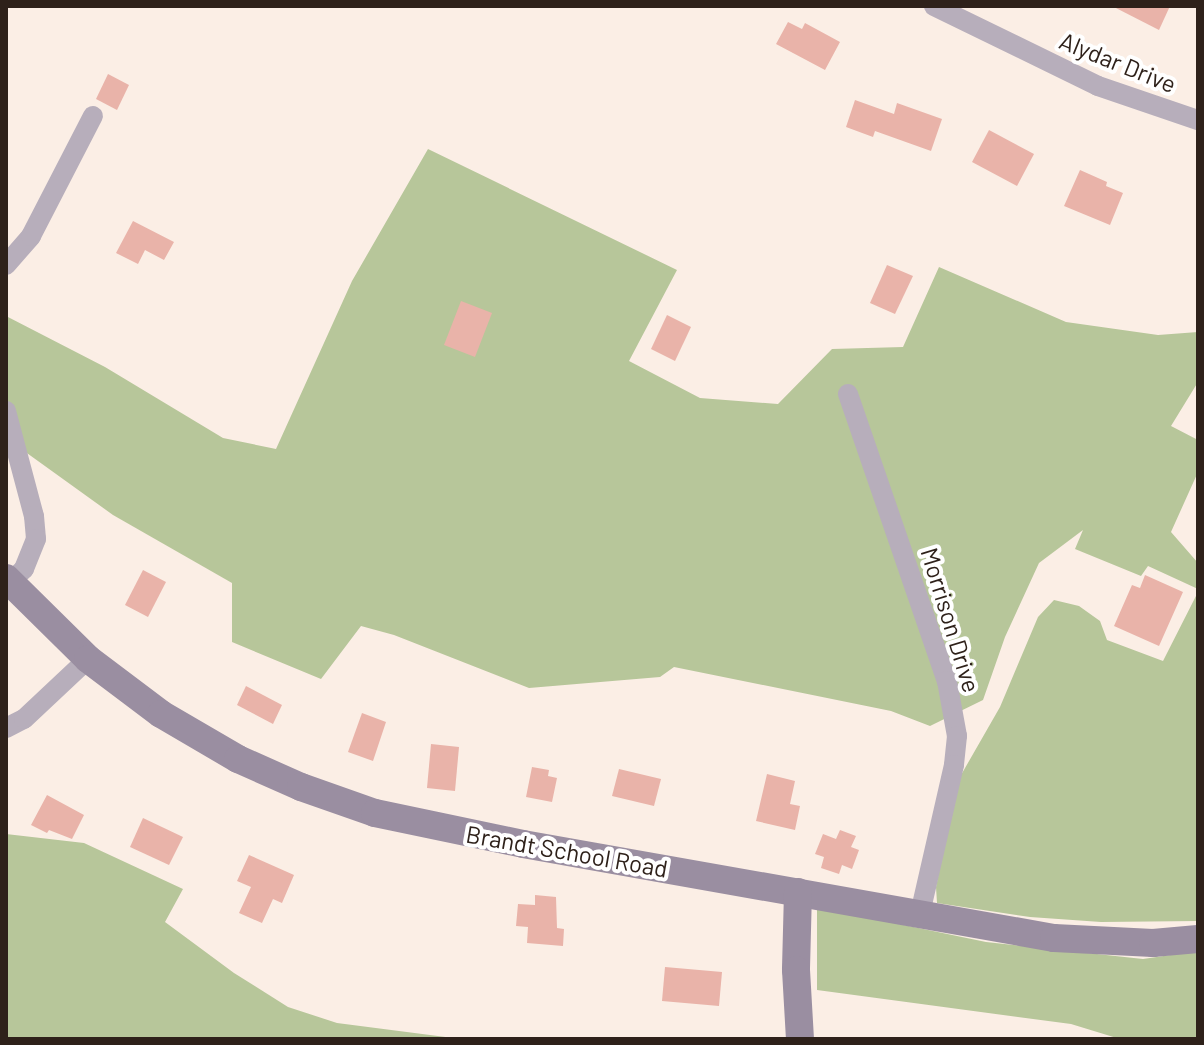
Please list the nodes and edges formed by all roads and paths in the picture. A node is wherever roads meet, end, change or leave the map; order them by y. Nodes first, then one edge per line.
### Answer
1 (934, 6) edge
2 (93, 116) dead end
3 (1198, 120) edge
4 (6, 265) edge
5 (848, 394) dead end
6 (6, 411) edge
7 (8, 580) edge
8 (88, 659) junction
9 (6, 728) edge
10 (798, 892) junction
11 (920, 914) junction
12 (1198, 939) edge
13 (800, 1039) edge

1 - 3 street, Alydar Drive
2 - 4 street
5 - 11 street, Morrison Drive
6 - 7 street
7 - 8 street, Brandt School Road
8 - 9 street
8 - 10 street, Brandt School Road
10 - 11 street, Brandt School Road
10 - 13 street
11 - 12 street, Brandt School Road

